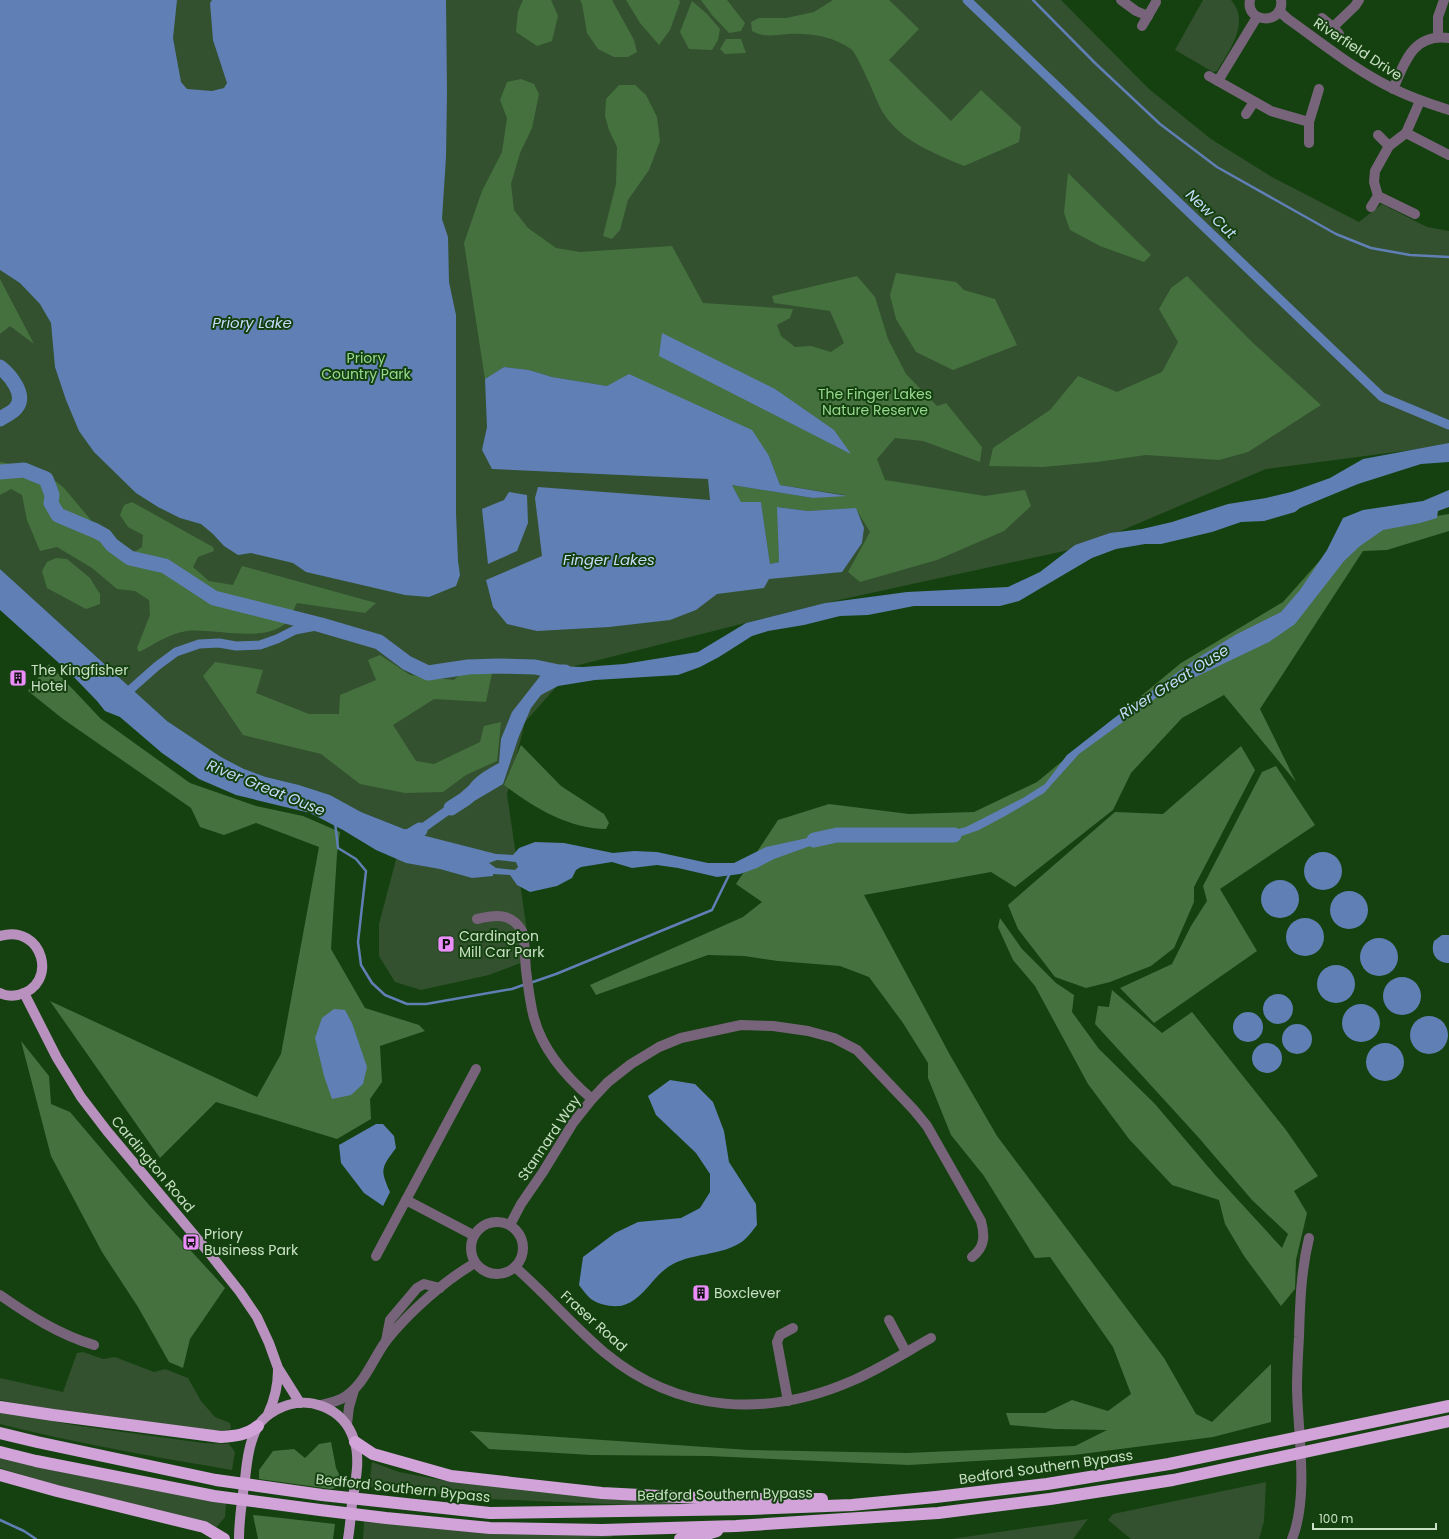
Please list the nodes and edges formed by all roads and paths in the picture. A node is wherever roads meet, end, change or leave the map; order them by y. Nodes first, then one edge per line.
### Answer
1 (1121, 0) edge
2 (1250, 0) edge
3 (1281, 0) edge
4 (1359, 0) edge
5 (1444, 0) edge
6 (1156, 2) dead end
7 (1279, 11) junction
8 (1148, 16) junction
9 (1257, 17) junction
10 (1322, 18) dead end
11 (1142, 26) dead end
12 (1438, 36) junction
13 (1449, 38) edge
14 (1319, 89) dead end
15 (1393, 89) junction
16 (1420, 101) junction
17 (1254, 102) junction
18 (1449, 110) edge
19 (1246, 114) dead end
20 (1309, 122) junction
21 (1406, 133) junction
22 (1378, 135) dead end
23 (1309, 143) dead end
24 (1389, 146) junction
25 (1449, 155) edge
26 (1378, 196) junction
27 (1371, 207) dead end
28 (1415, 214) dead end
29 (477, 919) dead end
30 (0, 935) edge
31 (0, 993) edge
32 (24, 993) junction
33 (476, 1069) dead end
34 (592, 1099) junction
35 (406, 1200) junction
36 (510, 1225) junction
37 (474, 1236) junction
38 (1309, 1238) dead end
39 (376, 1256) dead end
40 (972, 1257) dead end
41 (475, 1263) junction
42 (515, 1267) junction
43 (440, 1288) junction
44 (0, 1296) edge
45 (889, 1320) dead end
46 (793, 1328) dead end
47 (931, 1338) dead end
48 (386, 1341) junction
49 (94, 1346) dead end
50 (906, 1352) junction
51 (278, 1368) junction
52 (354, 1390) junction
53 (788, 1401) junction
54 (300, 1403) junction
55 (321, 1405) junction
56 (1449, 1406) edge
57 (0, 1407) edge
58 (268, 1414) junction
59 (1449, 1421) edge
60 (348, 1424) junction
61 (258, 1426) junction
62 (0, 1433) edge
63 (355, 1442) junction
64 (0, 1452) edge
65 (0, 1475) edge
66 (852, 1505) junction
67 (736, 1526) junction
68 (224, 1539) edge
69 (239, 1539) edge
70 (348, 1539) edge
71 (680, 1539) edge
72 (1292, 1539) edge

1 - 8 street
2 - 9 street
3 - 7 street
4 - 10 street
5 - 12 street
6 - 8 street
7 - 9 street
7 - 15 street, Riverfield Drive
8 - 11 street
9 - 17 street
12 - 13 street
12 - 15 street
14 - 20 street
15 - 16 street, Riverfield Drive
16 - 18 street, Riverfield Drive
16 - 21 street
17 - 19 street
17 - 20 street
20 - 23 street
21 - 24 street
21 - 25 street
22 - 24 street
24 - 26 street
26 - 27 street
26 - 28 street
29 - 34 street
30 - 32 main road
31 - 32 main road
32 - 51 main road, Cardington Road
33 - 35 street
34 - 36 street, Stannard Way
34 - 40 street, Stannard Way
35 - 37 street
35 - 39 street
36 - 37 street
36 - 42 street
37 - 41 street
38 - 72 street
41 - 42 street
41 - 43 street
42 - 53 street, Fraser Road
43 - 48 street
43 - 48 street
44 - 49 street
45 - 50 street
46 - 53 street
47 - 50 street, Fraser Road
48 - 52 street
50 - 53 street, Fraser Road
51 - 54 main road, Cardington Road
51 - 58 main road, Cardington Road
52 - 55 street
52 - 60 street
54 - 55 main road
54 - 58 main road
55 - 60 main road
56 - 66 highway, Bedford Southern Bypass
57 - 61 highway
58 - 61 main road
59 - 67 highway, Bedford Southern Bypass
60 - 63 main road
61 - 69 main road
62 - 66 highway, Bedford Southern Bypass
63 - 66 highway
63 - 70 main road
64 - 67 highway, Bedford Southern Bypass
65 - 68 highway
67 - 71 highway

